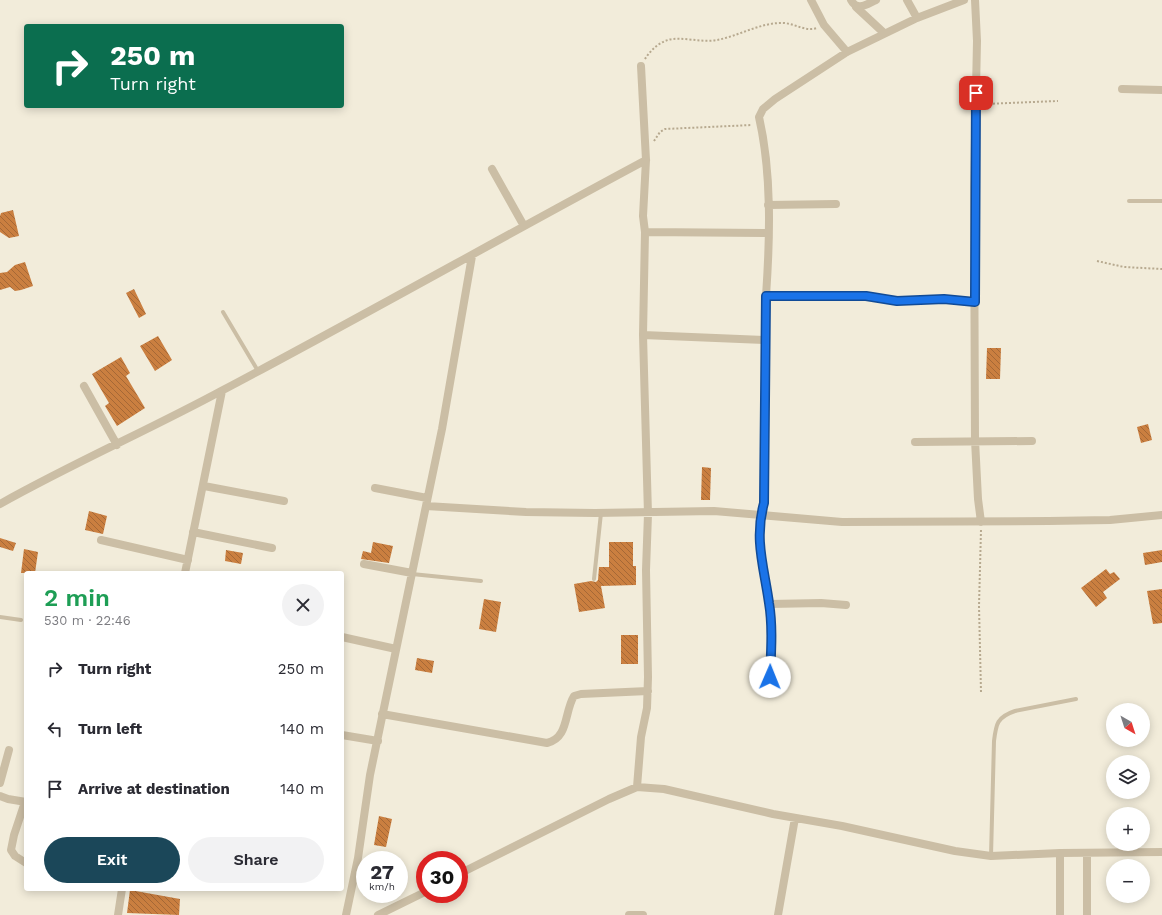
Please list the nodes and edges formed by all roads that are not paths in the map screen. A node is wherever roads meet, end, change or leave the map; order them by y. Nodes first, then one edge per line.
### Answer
1 (811, 0) edge
2 (876, 0) edge
3 (907, 0) edge
4 (964, 0) edge
5 (975, 0) edge
6 (853, 3) edge
7 (917, 18) junction
8 (884, 33) junction
9 (847, 52) junction
10 (641, 66) road end
11 (1122, 89) dead end
12 (1162, 90) edge
13 (646, 160) junction
14 (492, 169) dead end
15 (1129, 201) dead end
16 (1162, 201) edge
17 (836, 204) dead end
18 (768, 205) junction
19 (524, 226) junction
20 (645, 232) junction
21 (768, 233) junction
22 (472, 256) junction
23 (766, 296) junction
24 (975, 302) junction
25 (223, 312) dead end
26 (644, 335) junction
27 (765, 340) junction
28 (258, 372) junction
29 (84, 386) dead end
30 (222, 391) junction
31 (975, 440) junction
32 (1032, 441) dead end
33 (915, 442) dead end
34 (117, 445) junction
35 (204, 486) junction
36 (375, 488) dead end
37 (284, 501) dead end
38 (427, 502) junction
39 (0, 504) edge
40 (601, 513) junction
41 (648, 514) junction
42 (761, 514) junction
43 (1162, 515) edge
44 (981, 522) junction
45 (193, 532) junction
46 (101, 540) dead end
47 (272, 548) dead end
48 (188, 560) junction
49 (364, 564) dead end
50 (185, 571) edge
51 (412, 573) junction
52 (594, 579) dead end
53 (481, 581) dead end
54 (770, 604) junction
55 (846, 606) dead end
56 (0, 617) edge
57 (21, 620) dead end
58 (344, 637) edge
59 (396, 649) junction
60 (770, 677) dead end
61 (648, 691) junction
62 (1076, 699) dead end
63 (382, 714) junction
64 (344, 735) edge
65 (378, 741) junction
66 (9, 750) dead end
67 (0, 784) edge
68 (637, 787) junction
69 (0, 796) edge
70 (24, 802) edge
71 (24, 808) edge
72 (795, 818) junction
73 (1162, 852) edge
74 (1060, 853) junction
75 (1087, 854) junction
76 (991, 856) junction
77 (24, 862) edge
78 (468, 869) edge
79 (122, 891) edge
80 (416, 896) edge
81 (118, 915) edge
82 (346, 915) edge
83 (378, 915) edge
84 (629, 915) edge
85 (643, 915) edge
86 (778, 915) edge
87 (1060, 915) edge
88 (1087, 915) edge

1 - 9 street
2 - 6 street
3 - 7 street
4 - 7 street
5 - 24 street
6 - 8 street
7 - 8 street
8 - 9 street
9 - 18 street
10 - 13 street
11 - 12 street
13 - 19 street
13 - 20 street
14 - 19 street
15 - 16 lane
17 - 18 street
18 - 21 street
19 - 22 street
20 - 21 street
20 - 26 street
21 - 23 street
22 - 28 street
22 - 38 street
23 - 24 street
23 - 27 street
24 - 31 street
25 - 28 lane
26 - 27 street
26 - 41 street
27 - 42 street
28 - 30 street
29 - 34 street
30 - 34 street
30 - 35 street
31 - 32 street
31 - 33 street
31 - 44 street
34 - 39 street
35 - 37 street
35 - 45 street
36 - 38 street
38 - 40 street
38 - 51 street
40 - 41 street
40 - 52 lane
41 - 42 street
41 - 61 street
42 - 44 street
42 - 54 street
43 - 44 street
45 - 47 street
45 - 48 street
46 - 48 street
48 - 50 street
49 - 51 street
51 - 53 lane
51 - 59 street
54 - 55 street
54 - 60 street
56 - 57 lane
58 - 59 street
59 - 63 street
61 - 63 street
61 - 68 street
62 - 76 lane
63 - 65 street
64 - 65 street
65 - 82 street
66 - 67 street
68 - 72 street
68 - 78 street
69 - 70 street
71 - 77 street
72 - 76 street
72 - 86 street
73 - 75 street
74 - 75 street
74 - 76 street
74 - 87 street
75 - 88 street
79 - 81 street
80 - 83 street
84 - 85 street

